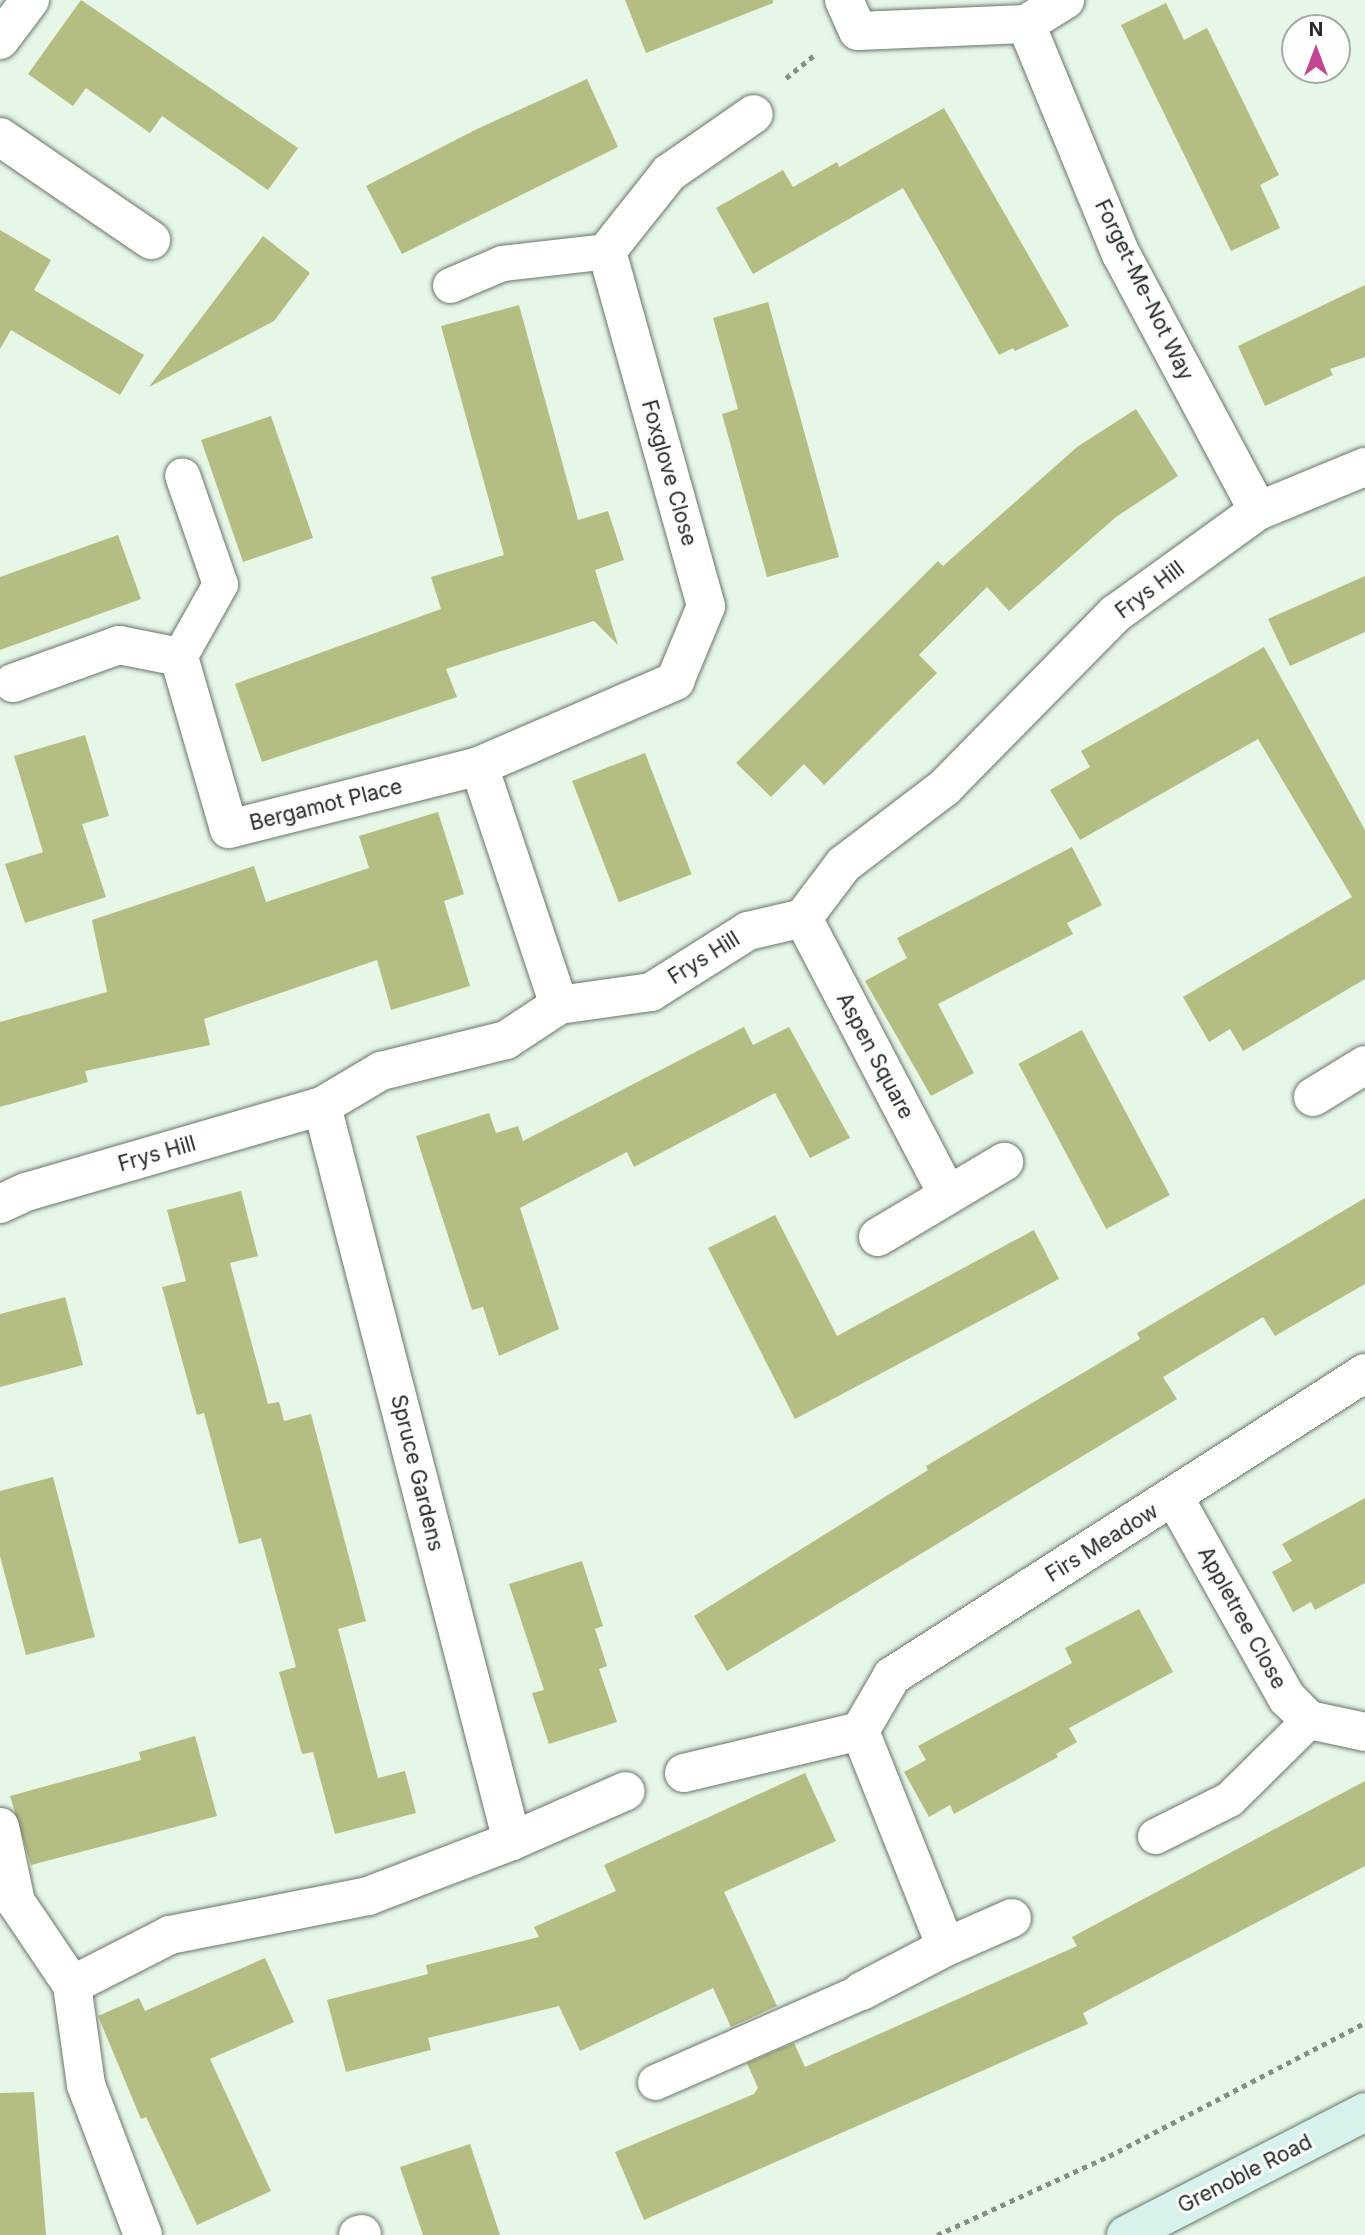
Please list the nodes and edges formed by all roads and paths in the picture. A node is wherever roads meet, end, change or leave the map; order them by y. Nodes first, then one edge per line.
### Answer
1 (30, 0) edge
2 (1065, 0) edge
3 (851, 15) edge
4 (1026, 24) junction
5 (0, 40) edge
6 (754, 114) joint
7 (0, 137) edge
8 (151, 240) dead end
9 (607, 251) junction
10 (450, 285) dead end
11 (1365, 467) edge
12 (182, 475) dead end
13 (1258, 511) junction
14 (179, 657) junction
15 (13, 683) dead end
16 (479, 766) junction
17 (803, 918) junction
18 (559, 1005) junction
19 (1365, 1065) edge
20 (1312, 1097) dead end
21 (322, 1106) junction
22 (1004, 1162) dead end
23 (947, 1194) junction
24 (0, 1204) edge
25 (878, 1237) dead end
26 (1365, 1373) edge
27 (1174, 1497) junction
28 (1309, 1720) junction
29 (860, 1731) junction
30 (1365, 1732) edge
31 (684, 1773) dead end
32 (626, 1791) dead end
33 (0, 1827) edge
34 (1155, 1836) dead end
35 (512, 1841) junction
36 (1012, 1919) dead end
37 (946, 1947) junction
38 (72, 1985) junction
39 (862, 1991) joint
40 (1365, 2023) edge
41 (655, 2082) dead end
42 (1365, 2112) edge
43 (143, 2235) edge
44 (937, 2235) edge
45 (1126, 2235) edge

1 - 5 street
2 - 4 street
3 - 4 street
3 - 6 path
4 - 13 street, Forget-Me-Not Way
6 - 9 street
7 - 8 street
9 - 10 lane
9 - 16 street, Foxglove Close
11 - 13 street, Frys Hill
12 - 14 lane
13 - 17 street, Frys Hill
14 - 15 street
14 - 16 street, Bergamot Place
16 - 18 street
17 - 18 street, Frys Hill
17 - 23 street, Aspen Square
18 - 21 street, Frys Hill
19 - 20 street
21 - 24 street, Frys Hill
21 - 35 street, Spruce Gardens
22 - 23 street
23 - 25 street
26 - 27 street, Firs Meadow
27 - 28 street, Appletree Close
27 - 29 street, Firs Meadow
28 - 30 street
28 - 34 lane
29 - 31 street
29 - 37 street
32 - 35 street
33 - 38 street
35 - 38 street
36 - 37 street
37 - 39 street
38 - 43 street
39 - 41 lane
40 - 44 path
42 - 45 street, Grenoble Road

